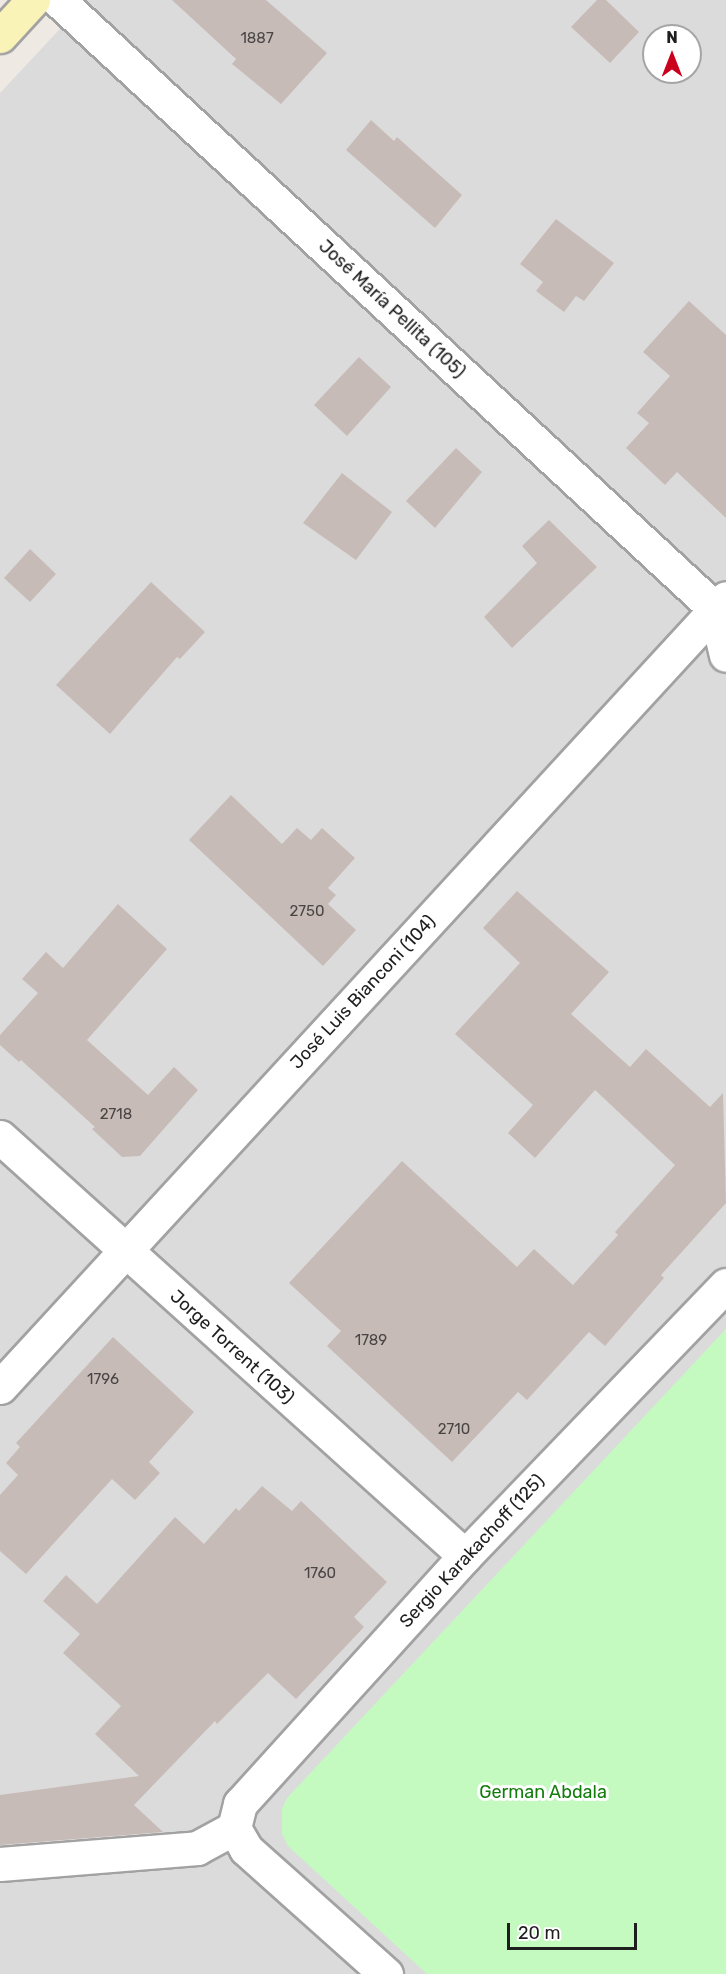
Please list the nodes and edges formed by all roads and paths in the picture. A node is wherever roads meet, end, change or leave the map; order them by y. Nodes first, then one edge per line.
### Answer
1 (33, 0) edge
2 (58, 0) edge
3 (0, 36) edge
4 (722, 609) edge
5 (726, 655) edge
6 (0, 1137) edge
7 (125, 1251) junction
8 (726, 1285) edge
9 (0, 1387) edge
10 (465, 1556) junction
11 (234, 1828) junction
12 (0, 1864) edge
13 (386, 1974) edge

1 - 3 main road
2 - 4 street, José María Pellita (105)
4 - 5 street
4 - 7 street, José Luis Bianconi (104)
6 - 7 street, Jorge Torrent (103)
7 - 9 street, José Luis Bianconi (104)
7 - 10 street, Jorge Torrent (103)
8 - 10 street, Sergio Karakachoff (125)
10 - 11 street, Sergio Karakachoff (125)
11 - 12 street
11 - 13 street

